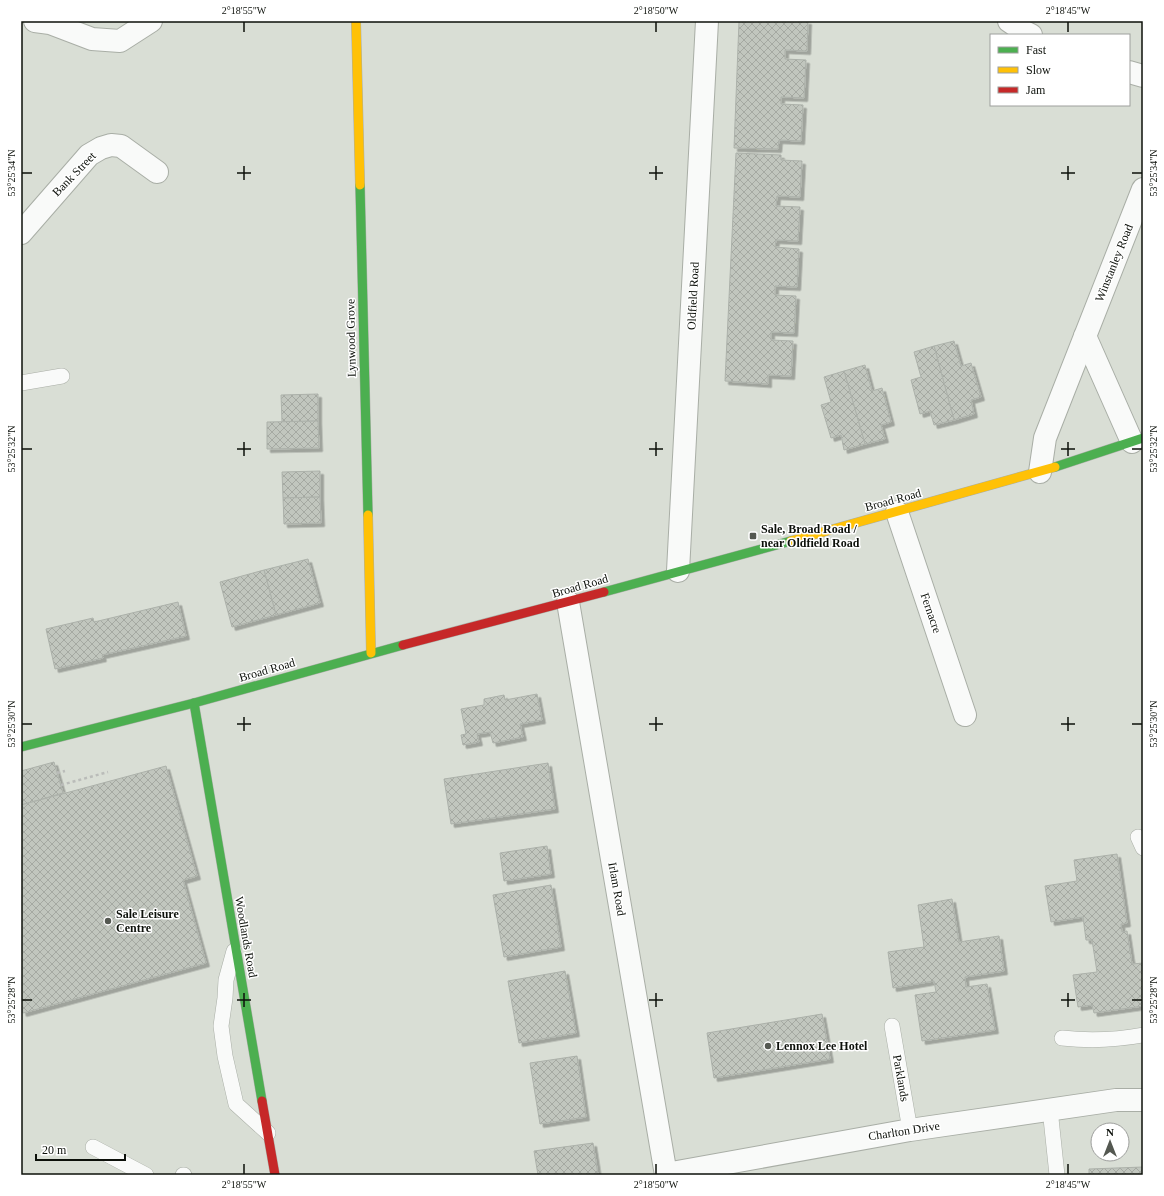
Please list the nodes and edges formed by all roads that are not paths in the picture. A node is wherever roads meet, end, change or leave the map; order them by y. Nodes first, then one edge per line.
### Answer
1 (35, 21) edge
2 (151, 21) edge
3 (356, 21) edge
4 (707, 21) edge
5 (1130, 72) edge
6 (1143, 76) edge
7 (157, 172) dead end
8 (1143, 189) edge
9 (21, 232) edge
10 (1085, 336) junction
11 (62, 376) dead end
12 (21, 383) edge
13 (1137, 440) edge
14 (1040, 472) junction
15 (897, 512) junction
16 (678, 570) junction
17 (568, 602) junction
18 (371, 654) junction
19 (194, 703) junction
20 (965, 714) dead end
21 (21, 748) edge
22 (235, 948) junction
23 (892, 1026) dead end
24 (1143, 1035) edge
25 (1062, 1038) dead end
26 (1143, 1100) edge
27 (1050, 1109) junction
28 (910, 1130) junction
29 (268, 1133) junction
30 (93, 1147) dead end
31 (666, 1174) edge
32 (146, 1175) edge
33 (275, 1175) edge
34 (1057, 1175) edge

1 - 2 street
3 - 18 street, Lynwood Grove
4 - 16 street, Oldfield Road
5 - 6 street
7 - 9 street, Bank Street
8 - 10 street, Winstanley Road
10 - 13 street
10 - 14 street, Winstanley Road
11 - 12 lane
13 - 14 street, Broad Road
14 - 15 street, Broad Road
15 - 16 street, Broad Road
15 - 20 street, Fernacre
16 - 17 street, Broad Road
17 - 18 street, Broad Road
17 - 31 street, Irlam Road
18 - 19 street, Broad Road
19 - 21 street, Broad Road
19 - 22 street, Woodlands Road
22 - 29 street, Woodlands Road
22 - 29 lane
23 - 28 lane, Parklands
24 - 25 lane
26 - 27 street, Charlton Drive
27 - 28 street, Charlton Drive
27 - 34 lane
28 - 31 street, Charlton Drive
29 - 33 street, Woodlands Road
30 - 32 lane

